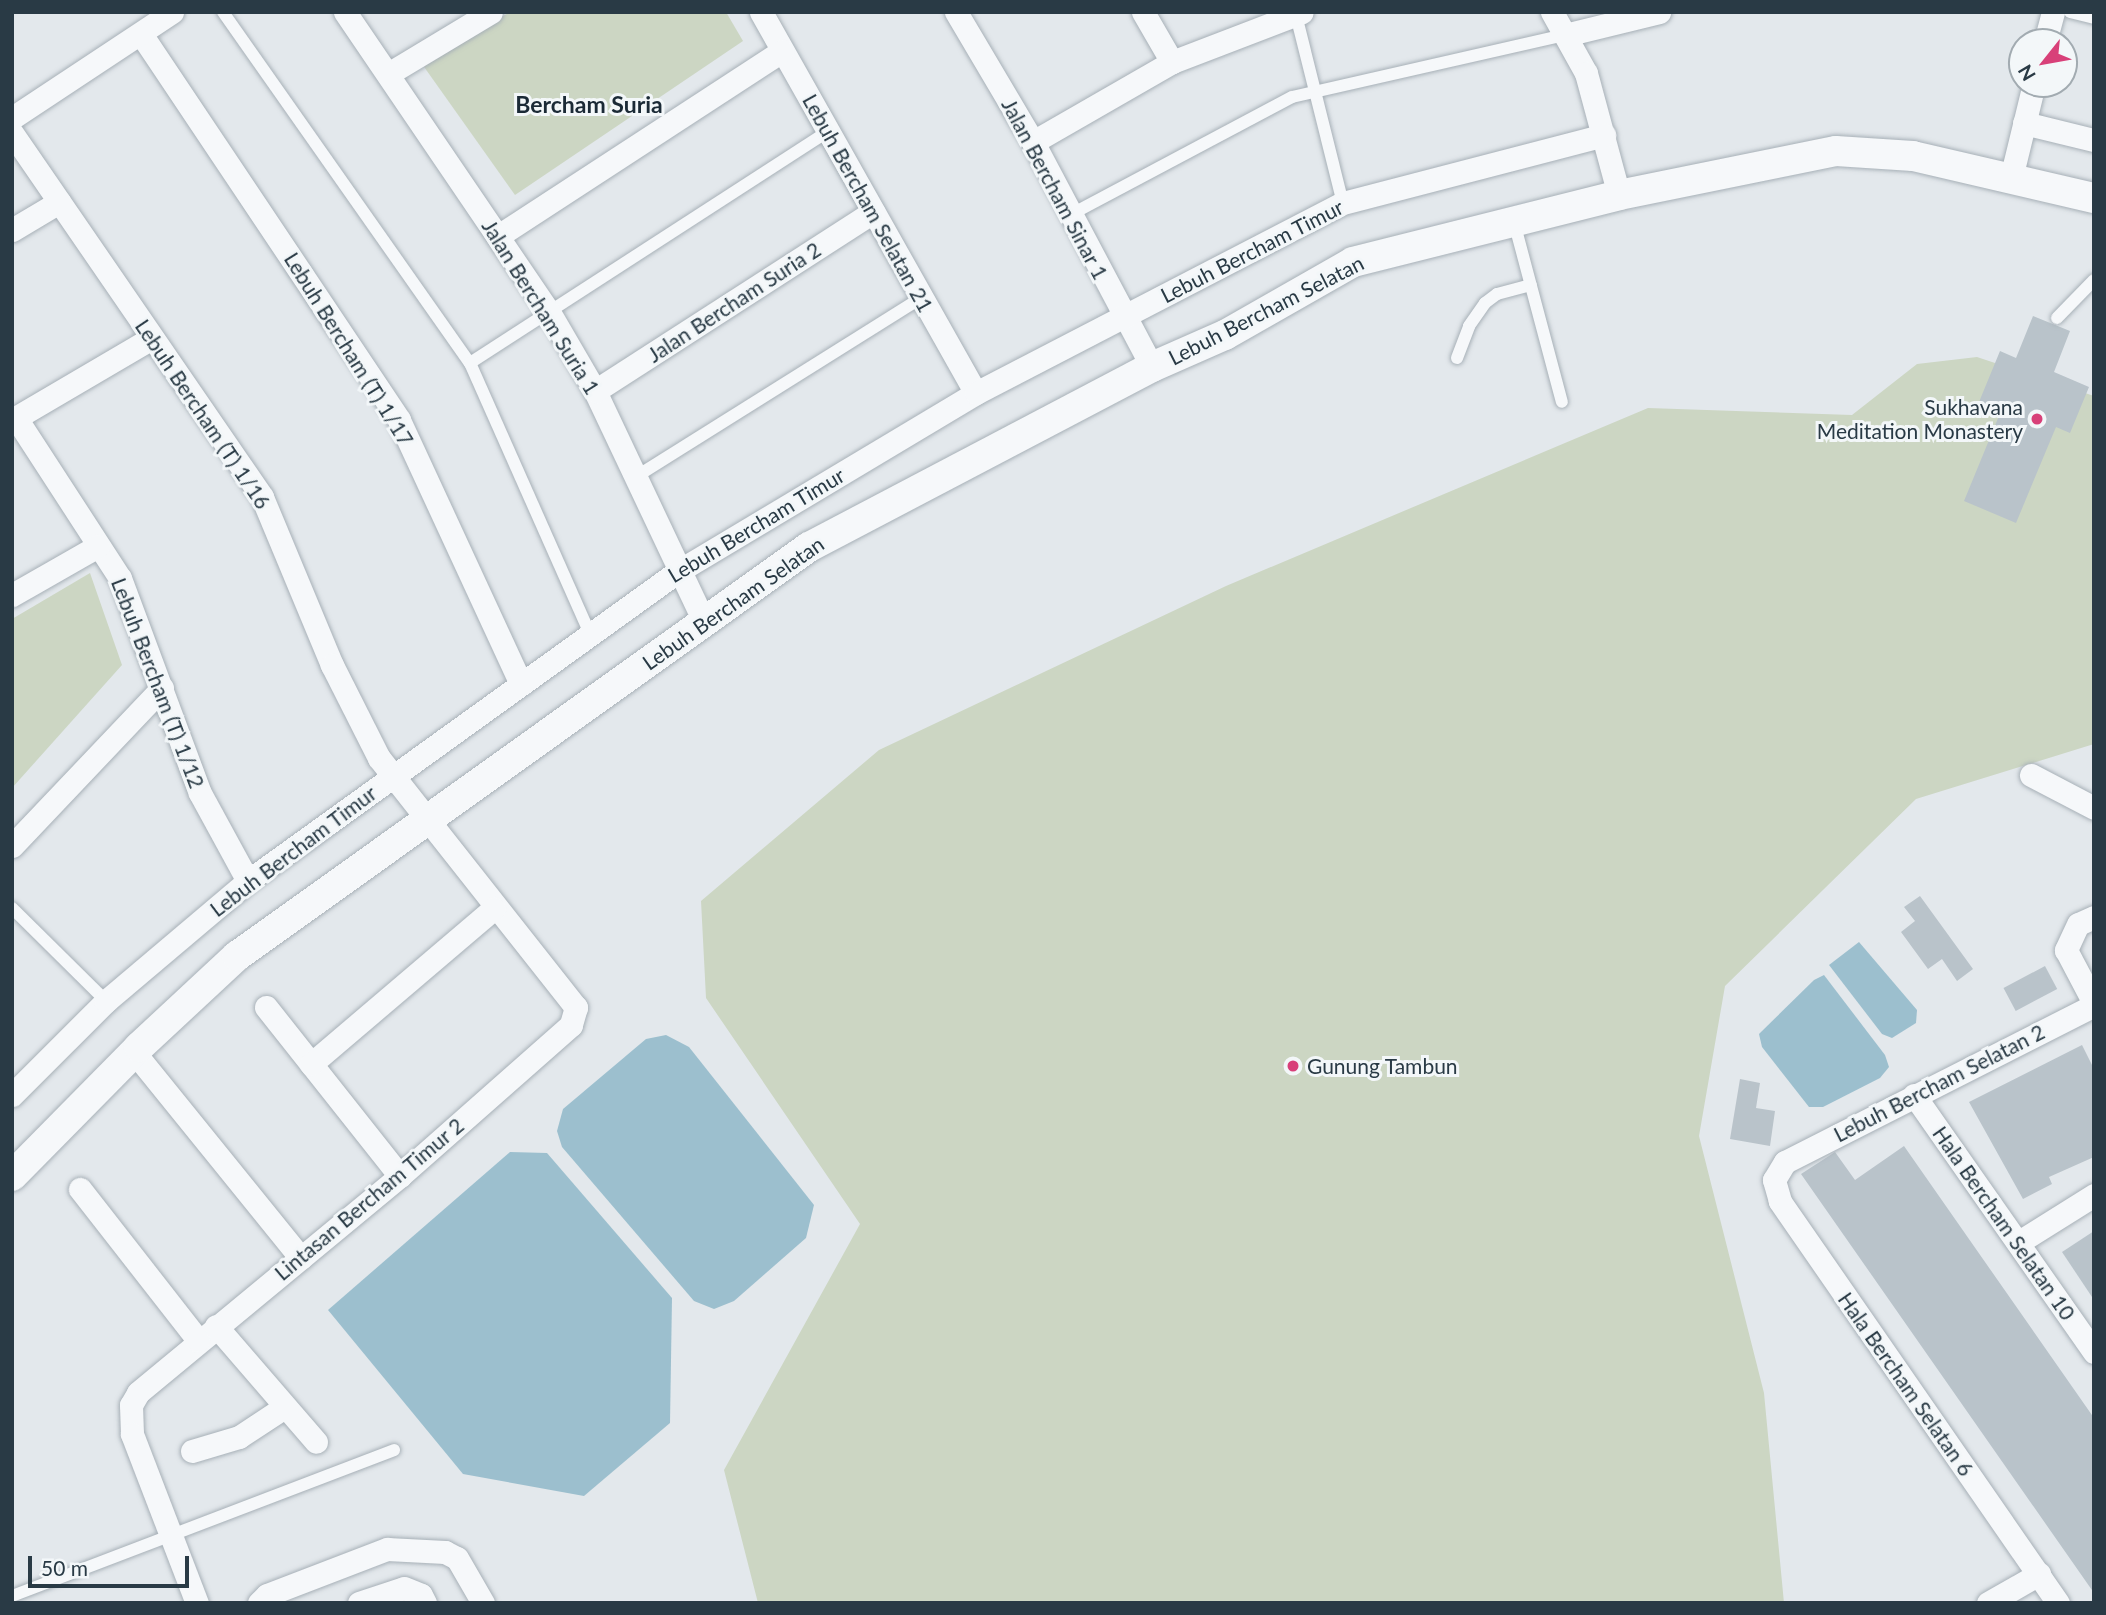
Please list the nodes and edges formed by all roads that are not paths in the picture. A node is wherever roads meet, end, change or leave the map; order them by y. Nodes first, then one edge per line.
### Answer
1 (172, 12) edge
2 (223, 12) edge
3 (345, 12) edge
4 (491, 12) edge
5 (761, 12) edge
6 (956, 12) edge
7 (1143, 12) edge
8 (1552, 12) edge
9 (1659, 12) edge
10 (2070, 12) edge
11 (1299, 13) edge
12 (2094, 18) edge
13 (141, 34) junction
14 (1565, 35) junction
15 (782, 51) junction
16 (1172, 62) junction
17 (388, 74) junction
18 (1315, 89) junction
19 (2030, 98) edge
20 (12, 118) edge
21 (2024, 123) junction
22 (828, 131) junction
23 (12, 134) edge
24 (1604, 135) junction
25 (2094, 140) edge
26 (1033, 142) junction
27 (2011, 178) junction
28 (1619, 195) junction
29 (2094, 198) edge
30 (60, 202) junction
31 (1343, 204) junction
32 (873, 212) junction
33 (1070, 215) junction
34 (1514, 221) junction
35 (12, 230) edge
36 (498, 236) junction
37 (2094, 280) edge
38 (1531, 285) junction
39 (922, 297) junction
40 (549, 312) junction
41 (1123, 316) junction
42 (2057, 318) dead end
43 (152, 338) junction
44 (1457, 358) dead end
45 (470, 363) junction
46 (1152, 367) junction
47 (595, 391) junction
48 (976, 393) junction
49 (1562, 402) dead end
50 (14, 419) edge
51 (634, 478) junction
52 (98, 546) junction
53 (677, 572) junction
54 (12, 595) edge
55 (704, 622) junction
56 (590, 634) junction
57 (521, 684) junction
58 (162, 688) junction
59 (2031, 775) dead end
60 (393, 776) junction
61 (2094, 808) edge
62 (425, 820) junction
63 (12, 846) edge
64 (248, 881) junction
65 (12, 908) edge
66 (494, 908) junction
67 (2094, 917) edge
68 (106, 1000) junction
69 (2094, 1004) edge
70 (266, 1007) dead end
71 (134, 1052) junction
72 (311, 1064) junction
73 (12, 1095) edge
74 (1914, 1095) junction
75 (1785, 1162) joint
76 (400, 1176) junction
77 (12, 1177) edge
78 (80, 1189) dead end
79 (2094, 1195) edge
80 (2019, 1242) junction
81 (301, 1258) junction
82 (207, 1333) junction
83 (2094, 1352) edge
84 (284, 1408) junction
85 (316, 1442) dead end
86 (394, 1450) dead end
87 (192, 1451) dead end
88 (170, 1533) junction
89 (2039, 1574) junction
90 (12, 1596) edge
91 (197, 1603) edge
92 (259, 1603) edge
93 (359, 1603) edge
94 (425, 1603) edge
95 (483, 1603) edge
96 (1988, 1603) edge
97 (2058, 1603) edge

1 - 13 street
2 - 45 lane
3 - 17 street, Jalan Bercham Suria 1
4 - 17 street
5 - 15 street, Lebuh Bercham Selatan 21
6 - 26 street, Jalan Bercham Sinar 1
7 - 16 street
8 - 14 street
9 - 14 street
10 - 12 lane
11 - 16 street
11 - 18 lane
13 - 20 street
13 - 57 street, Lebuh Bercham (T) 1/17
14 - 18 lane
14 - 24 street
15 - 22 street, Lebuh Bercham Selatan 21
15 - 36 street
16 - 26 street
17 - 36 street, Jalan Bercham Suria 1
18 - 31 lane
18 - 33 lane
19 - 21 street
21 - 25 street
21 - 27 street
22 - 32 street, Lebuh Bercham Selatan 21
22 - 40 lane
23 - 30 street, Lebuh Bercham (T) 1/16
24 - 28 street
24 - 31 street, Lebuh Bercham Timur
26 - 33 street, Jalan Bercham Sinar 1
27 - 28 street, Lebuh Bercham Selatan
27 - 29 street, Lebuh Bercham Selatan
28 - 34 street, Lebuh Bercham Selatan
30 - 35 street
30 - 43 street, Lebuh Bercham (T) 1/16
31 - 41 street, Lebuh Bercham Timur
32 - 39 street, Lebuh Bercham Selatan 21
32 - 47 street, Jalan Bercham Suria 2
33 - 41 street, Jalan Bercham Sinar 1
34 - 38 lane
34 - 46 street, Lebuh Bercham Selatan
36 - 40 street, Jalan Bercham Suria 1
37 - 42 lane
38 - 44 lane
38 - 49 lane
39 - 48 street, Lebuh Bercham Selatan 21
39 - 51 lane
40 - 45 lane
40 - 47 street, Jalan Bercham Suria 1
41 - 46 street, Jalan Bercham Sinar 1
41 - 48 street, Lebuh Bercham Timur
43 - 50 street
43 - 60 street, Lebuh Bercham (T) 1/16
45 - 56 lane
46 - 55 street, Lebuh Bercham Selatan
47 - 51 street, Jalan Bercham Suria 1
48 - 53 street, Lebuh Bercham Timur
50 - 52 street, Lebuh Bercham (T) 1/12
51 - 53 street, Jalan Bercham Suria 1
52 - 54 street
52 - 58 street, Lebuh Bercham (T) 1/12
53 - 55 street, Jalan Bercham Suria 1
53 - 56 street, Lebuh Bercham Timur
55 - 62 street, Lebuh Bercham Selatan
56 - 57 street, Lebuh Bercham Timur
57 - 60 street, Lebuh Bercham Timur
58 - 63 street
58 - 64 street, Lebuh Bercham (T) 1/12
59 - 61 street
60 - 62 street, Lebuh Bercham (T) 1/16
60 - 64 street, Lebuh Bercham Timur
62 - 66 street, Lintasan Bercham Timur 2
62 - 71 street
64 - 68 street, Lebuh Bercham Timur
65 - 68 lane
66 - 72 street
66 - 76 street, Lintasan Bercham Timur 2
67 - 69 street
68 - 73 street, Lebuh Bercham Timur
69 - 74 street, Lebuh Bercham Selatan 2
70 - 72 street
71 - 77 street
71 - 81 street
72 - 76 street
74 - 75 street, Lebuh Bercham Selatan 2
74 - 80 street, Hala Bercham Selatan 10
75 - 89 street, Hala Bercham Selatan 6
76 - 81 street, Lintasan Bercham Timur 2
78 - 82 street
79 - 80 street
80 - 83 street, Hala Bercham Selatan 10
81 - 82 street, Lintasan Bercham Timur 2
82 - 84 street
82 - 88 street, Lintasan Bercham Timur 2
84 - 85 street
84 - 87 street
86 - 88 lane
88 - 90 lane
88 - 91 street, Lintasan Bercham Timur 2
89 - 96 street
89 - 97 street, Hala Bercham Selatan 6
92 - 95 street
93 - 94 street

